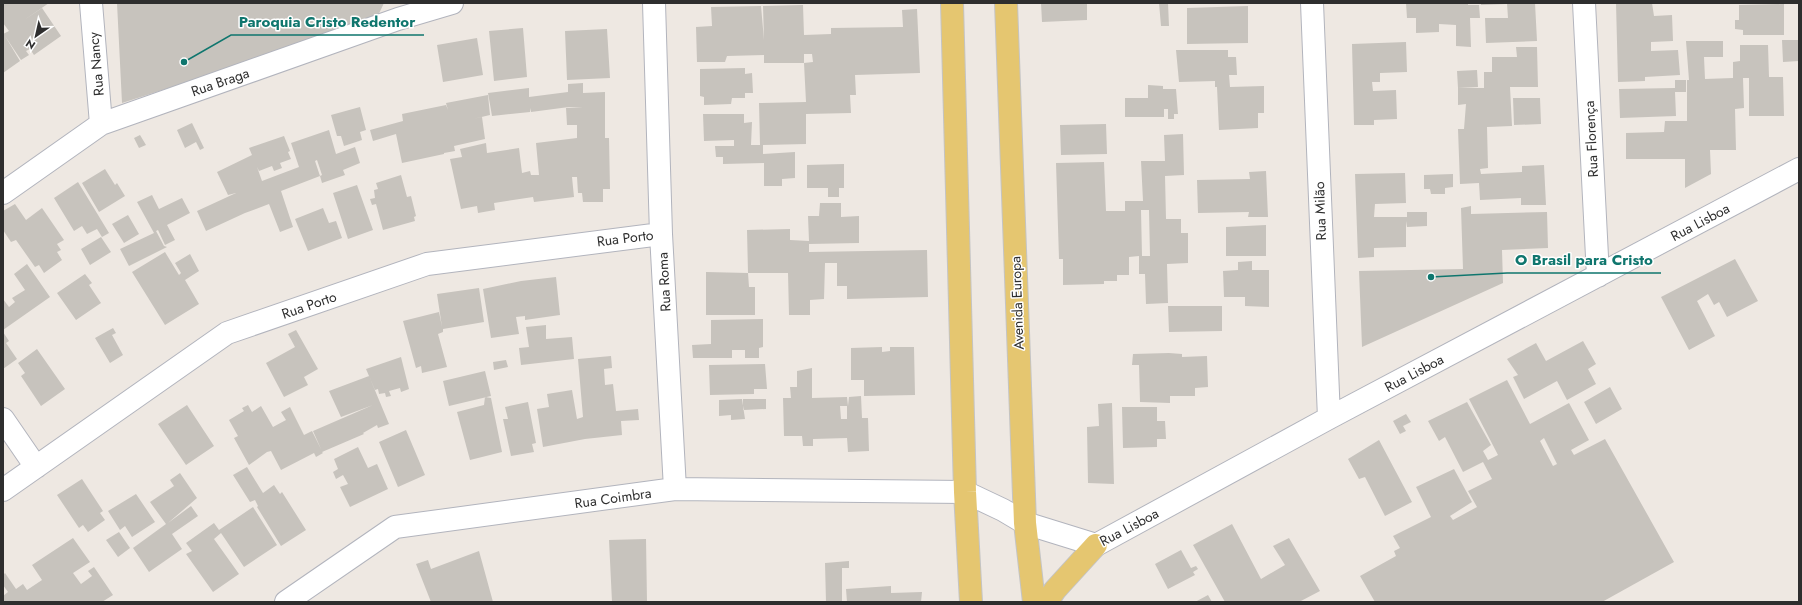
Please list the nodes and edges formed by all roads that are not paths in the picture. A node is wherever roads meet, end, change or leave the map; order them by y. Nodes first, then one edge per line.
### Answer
1 (91, 3) edge
2 (452, 3) edge
3 (654, 3) edge
4 (952, 3) edge
5 (1006, 3) edge
6 (1312, 3) edge
7 (1584, 3) edge
8 (400, 11) edge
9 (101, 124) junction
10 (1799, 169) edge
11 (3, 193) edge
12 (661, 234) junction
13 (1598, 276) junction
14 (1329, 418) junction
15 (3, 419) edge
16 (36, 467) junction
17 (675, 489) junction
18 (3, 490) edge
19 (965, 492) junction
20 (1025, 523) junction
21 (1096, 545) junction
22 (286, 602) edge
23 (971, 602) edge
24 (1034, 602) edge
25 (1047, 602) edge

1 - 9 street, Rua Nancy
2 - 8 street, Rua Braga
3 - 12 street, Rua Roma
4 - 19 main road
5 - 20 main road, Avenida Europa
6 - 14 street, Rua Milão
7 - 13 street, Rua Florença
8 - 9 street, Rua Braga
9 - 11 street, Rua Braga
10 - 13 street, Rua Lisboa
12 - 16 street, Rua Porto
12 - 17 street, Rua Roma
13 - 14 street, Rua Lisboa
14 - 21 street, Rua Lisboa
15 - 16 street
16 - 18 street, Rua Porto
17 - 19 street, Rua Coimbra
17 - 22 street, Rua Coimbra
19 - 20 street, Rua Lisboa
19 - 23 main road
20 - 21 street, Rua Lisboa
20 - 24 main road, Avenida Europa
21 - 25 main road

